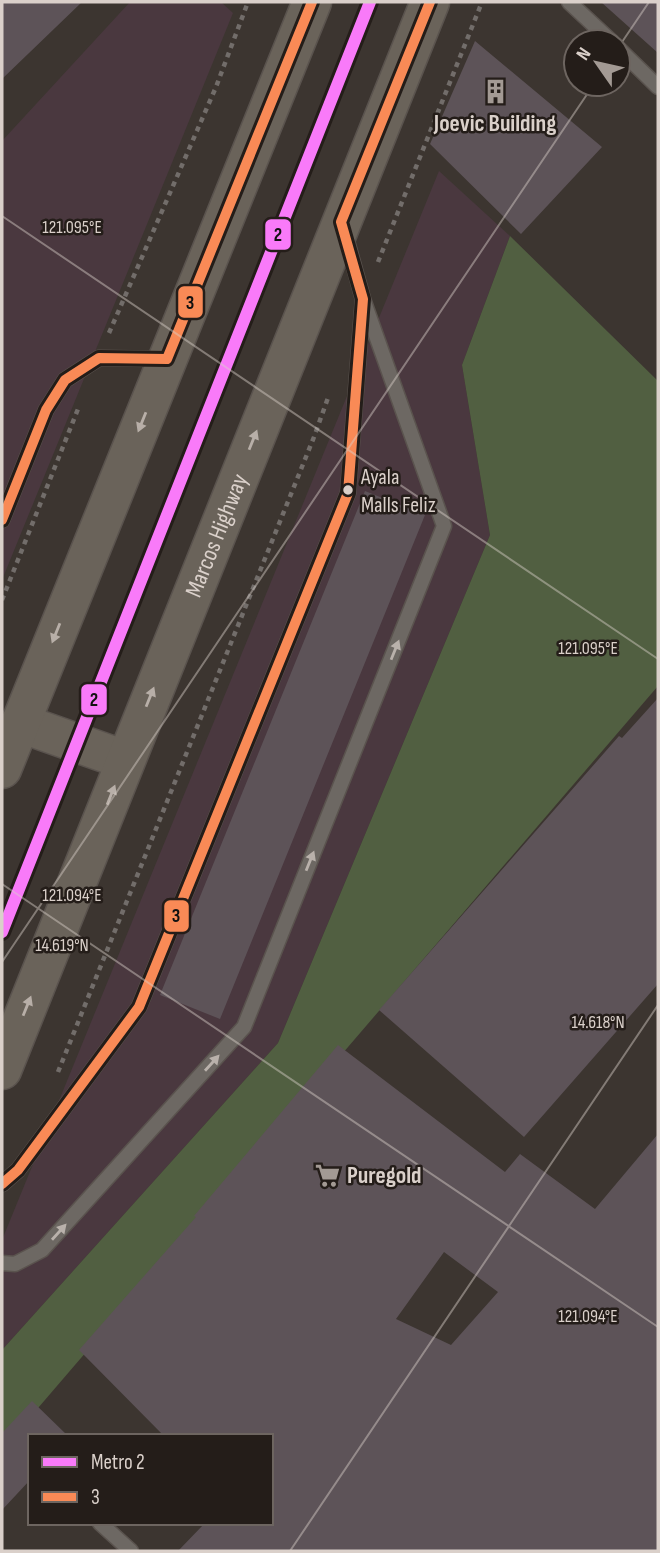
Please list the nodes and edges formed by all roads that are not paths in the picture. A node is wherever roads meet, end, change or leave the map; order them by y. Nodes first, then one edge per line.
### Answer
1 (312, 2) edge
2 (430, 2) edge
3 (569, 2) edge
4 (597, 28) edge
5 (632, 62) edge
6 (658, 87) edge
7 (341, 222) junction
8 (363, 299) junction
9 (167, 359) junction
10 (2, 520) edge
11 (20, 723) junction
12 (125, 760) junction
13 (2, 769) edge
14 (2, 1070) edge
15 (2, 1184) edge
16 (2, 1263) edge
17 (102, 1525) edge
18 (131, 1551) edge

1 - 9 main road
2 - 7 main road, Marcos Highway
3 - 4 lane
5 - 6 lane
7 - 8 lane
12 -> 7 main road, Marcos Highway
8 - 15 lane
16 -> 8 lane
9 - 10 lane
9 -> 11 main road
11 - 12 main road
11 - 13 main road
14 -> 12 main road, Marcos Highway
17 - 18 lane

